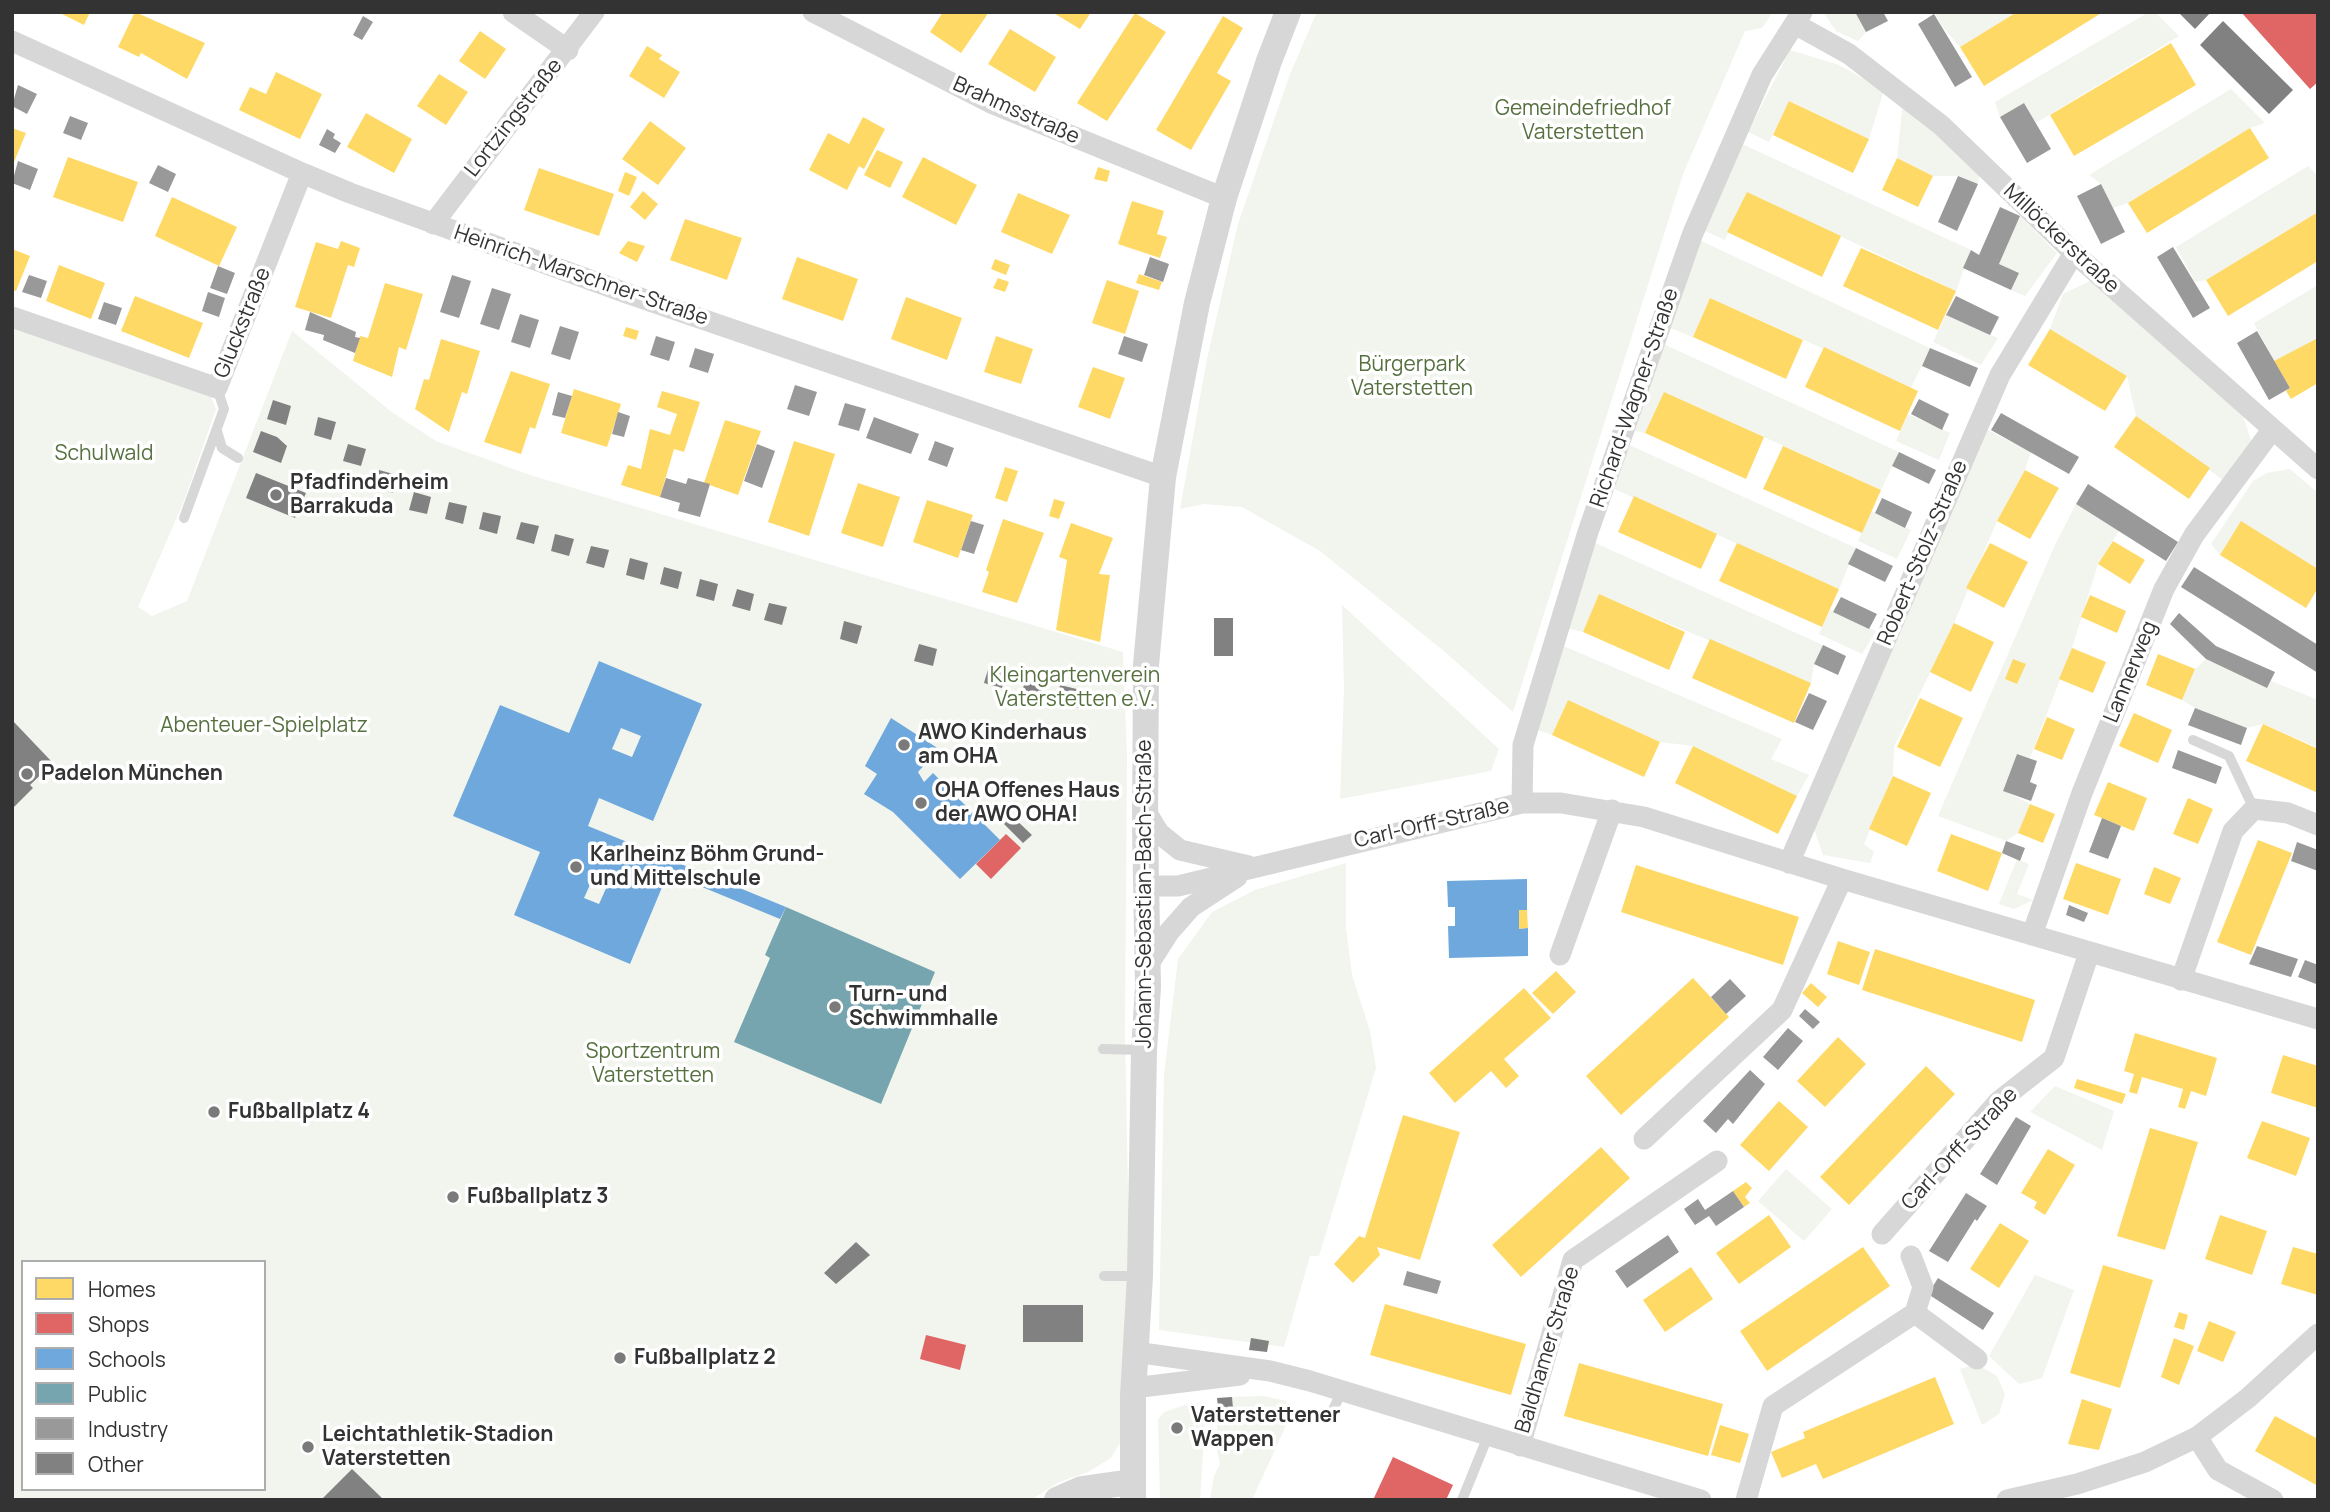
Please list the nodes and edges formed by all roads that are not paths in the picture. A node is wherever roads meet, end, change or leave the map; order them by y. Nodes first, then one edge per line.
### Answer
1 (513, 12) edge
2 (594, 12) edge
3 (813, 12) edge
4 (1288, 12) edge
5 (1798, 18) edge
6 (12, 40) edge
7 (568, 50) junction
8 (302, 173) junction
9 (1224, 198) junction
10 (433, 224) junction
11 (2074, 253) junction
12 (12, 317) edge
13 (217, 388) junction
14 (217, 428) junction
15 (2272, 430) junction
16 (238, 458) dead end
17 (2318, 469) edge
18 (1163, 477) junction
19 (184, 518) dead end
20 (2193, 740) dead end
21 (1522, 803) junction
22 (2254, 809) junction
23 (1145, 810) junction
24 (1612, 810) junction
25 (2318, 825) edge
26 (1788, 863) junction
27 (1254, 867) junction
28 (1842, 879) junction
29 (1146, 886) junction
30 (2032, 935) junction
31 (2090, 953) junction
32 (1560, 956) dead end
33 (1148, 965) junction
34 (2182, 980) junction
35 (2318, 1018) edge
36 (1103, 1049) dead end
37 (1144, 1050) junction
38 (1644, 1139) dead end
39 (1717, 1161) dead end
40 (1882, 1234) dead end
41 (1911, 1256) dead end
42 (1104, 1276) dead end
43 (1140, 1276) junction
44 (1915, 1313) junction
45 (2318, 1334) edge
46 (1135, 1352) junction
47 (1977, 1359) dead end
48 (1270, 1371) junction
49 (1133, 1388) junction
50 (1342, 1391) junction
51 (1329, 1418) dead end
52 (1488, 1436) junction
53 (2197, 1437) junction
54 (1520, 1446) junction
55 (1132, 1491) edge
56 (1057, 1500) edge
57 (1462, 1500) edge
58 (1702, 1500) edge
59 (1746, 1500) edge
60 (2007, 1500) edge
61 (2273, 1500) edge

1 - 7 street
2 - 7 street, Lortzingstraße
3 - 9 street, Brahmsstraße
4 - 9 street, Johann-Sebastian-Bach-Straße
5 - 11 street, Millöckerstraße
5 - 21 street, Richard-Wagner-Straße
6 - 8 street, Heinrich-Marschner-Straße
7 - 10 street, Lortzingstraße
8 - 10 street, Heinrich-Marschner-Straße
8 - 13 street, Gluckstraße
9 - 18 street, Johann-Sebastian-Bach-Straße
10 - 18 street, Heinrich-Marschner-Straße
11 - 15 street, Millöckerstraße
11 - 26 street, Robert-Stolz-Straße
12 - 13 street, Gluckstraße
13 - 14 lane
14 - 16 lane
14 - 19 lane
15 - 17 street, Millöckerstraße
15 - 30 street, Lannerweg
18 - 23 street, Johann-Sebastian-Bach-Straße
20 - 22 lane
21 - 24 street, Carl-Orff-Straße
21 - 27 street, Carl-Orff-Straße
22 - 25 street
22 - 34 street
23 - 27 street, Carl-Orff-Straße
23 - 29 street, Johann-Sebastian-Bach-Straße
24 - 26 street, Carl-Orff-Straße
24 - 32 street
26 - 28 street, Carl-Orff-Straße
27 - 29 street, Carl-Orff-Straße
27 - 33 street, Carl-Orff-Straße
28 - 30 street, Carl-Orff-Straße
28 - 38 street
29 - 33 street, Johann-Sebastian-Bach-Straße
30 - 31 street, Carl-Orff-Straße
31 - 34 street, Carl-Orff-Straße
31 - 40 street, Carl-Orff-Straße
33 - 37 street, Johann-Sebastian-Bach-Straße
34 - 35 street, Carl-Orff-Straße
36 - 37 lane
37 - 43 street, Johann-Sebastian-Bach-Straße
39 - 54 street, Baldhamer Straße
41 - 44 street
42 - 43 lane
43 - 46 street, Johann-Sebastian-Bach-Straße
44 - 47 street
44 - 59 street
45 - 53 street
46 - 48 street, Baldhamer Straße
46 - 49 street, Johann-Sebastian-Bach-Straße
48 - 49 street, Baldhamer Straße
48 - 50 street, Baldhamer Straße
49 - 55 street, Johann-Sebastian-Bach-Straße
50 - 51 lane
50 - 52 street, Baldhamer Straße
52 - 54 street, Baldhamer Straße
52 - 57 lane
53 - 60 street
53 - 61 street
54 - 58 street, Baldhamer Straße
55 - 56 street

